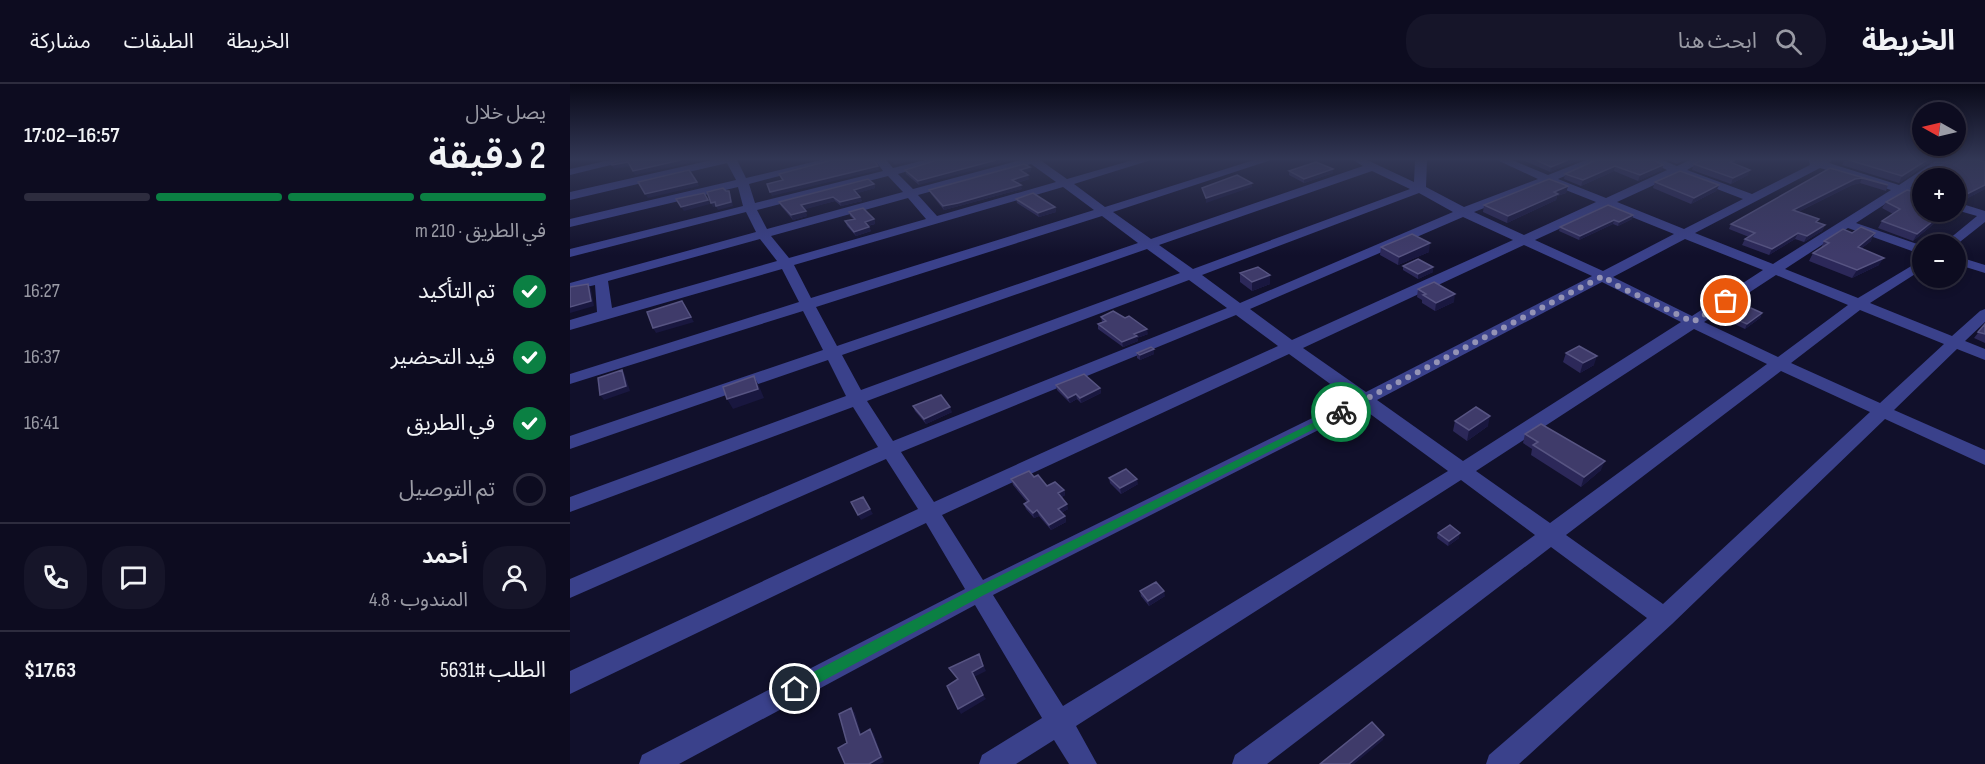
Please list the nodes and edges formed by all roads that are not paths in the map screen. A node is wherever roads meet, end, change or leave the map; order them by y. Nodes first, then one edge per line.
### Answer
1 (586, 192) edge
2 (698, 192) edge
3 (745, 192) edge
4 (814, 192) edge
5 (907, 192) edge
6 (922, 192) edge
7 (1034, 192) edge
8 (1077, 192) edge
9 (1165, 192) edge
10 (1289, 192) edge
11 (1412, 192) edge
12 (1424, 192) edge
13 (1516, 192) edge
14 (1581, 192) edge
15 (1629, 192) edge
16 (1734, 192) edge
17 (1766, 192) edge
18 (1898, 192) edge
19 (910, 195) junction
20 (570, 196) edge
21 (1754, 199) junction
22 (1606, 202) junction
23 (750, 208) junction
24 (1966, 209) edge
25 (1104, 211) junction
26 (1463, 212) junction
27 (1985, 216) edge
28 (934, 220) junction
29 (570, 223) edge
30 (1848, 223) junction
31 (1962, 234) edge
32 (764, 235) junction
33 (1686, 235) junction
34 (1524, 240) junction
35 (1148, 243) junction
36 (1912, 247) edge
37 (570, 253) edge
38 (785, 262) junction
39 (1966, 263) edge
40 (1985, 269) edge
41 (1912, 270) edge
42 (1776, 271) junction
43 (1190, 274) junction
44 (1603, 276) junction
45 (601, 278) junction
46 (570, 287) edge
47 (809, 304) junction
48 (1859, 304) junction
49 (1238, 309) junction
50 (605, 314) junction
51 (1985, 314) edge
52 (1693, 322) junction
53 (570, 324) edge
54 (1955, 343) junction
55 (1291, 348) junction
56 (831, 353) junction
57 (1985, 355) edge
58 (1780, 364) junction
59 (570, 379) edge
60 (856, 398) junction
61 (1364, 400) junction
62 (1881, 411) junction
63 (570, 443) edge
64 (891, 449) junction
65 (1985, 458) edge
66 (1463, 470) junction
67 (570, 505) edge
68 (930, 512) junction
69 (1553, 535) junction
70 (570, 589) edge
71 (980, 592) junction
72 (1664, 617) junction
73 (570, 683) edge
74 (1059, 722) junction
75 (651, 764) edge
76 (992, 764) edge
77 (1084, 764) edge
78 (1245, 764) edge
79 (1499, 764) edge

1 - 20 street
2 - 29 street
3 - 23 street
4 - 23 street
5 - 19 street
6 - 19 street
7 - 28 street
8 - 25 street
9 - 25 street
10 - 35 street
11 - 43 street
12 - 26 street
13 - 26 street
14 - 22 street
15 - 22 street
16 - 21 street
17 - 21 street
18 - 30 street
19 - 28 street
19 - 32 street
21 - 33 street
22 - 33 street
22 - 34 street
23 - 32 street
23 - 37 street
24 - 27 street
25 - 35 street
25 - 47 street
26 - 34 street
26 - 49 street
27 - 31 street
28 - 38 street
30 - 36 street
30 - 42 street
32 - 38 street
32 - 45 street
33 - 42 street
33 - 44 street
34 - 44 street
34 - 55 street
35 - 43 street
35 - 56 street
38 - 47 street
38 - 50 street
39 - 40 street
41 - 48 street
42 - 48 street
42 - 52 street
43 - 49 street
43 - 60 street
44 - 52 street
44 - 61 street
45 - 46 street
45 - 50 street
47 - 56 street
47 - 59 street
48 - 54 street
48 - 58 street
49 - 55 street
49 - 64 street
50 - 53 street
51 - 54 street
52 - 58 street
52 - 66 street
54 - 57 street
54 - 62 street
55 - 61 street
55 - 68 street
56 - 60 street
56 - 63 street
58 - 62 street
58 - 69 street
60 - 64 street
60 - 67 street
61 - 66 street
61 - 71 street
62 - 65 street
62 - 72 street
64 - 68 street
64 - 70 street
66 - 69 street
66 - 74 street
68 - 71 street
68 - 73 street
69 - 72 street
69 - 78 street
71 - 74 street
71 - 75 street
72 - 79 street
74 - 76 street
74 - 77 street

